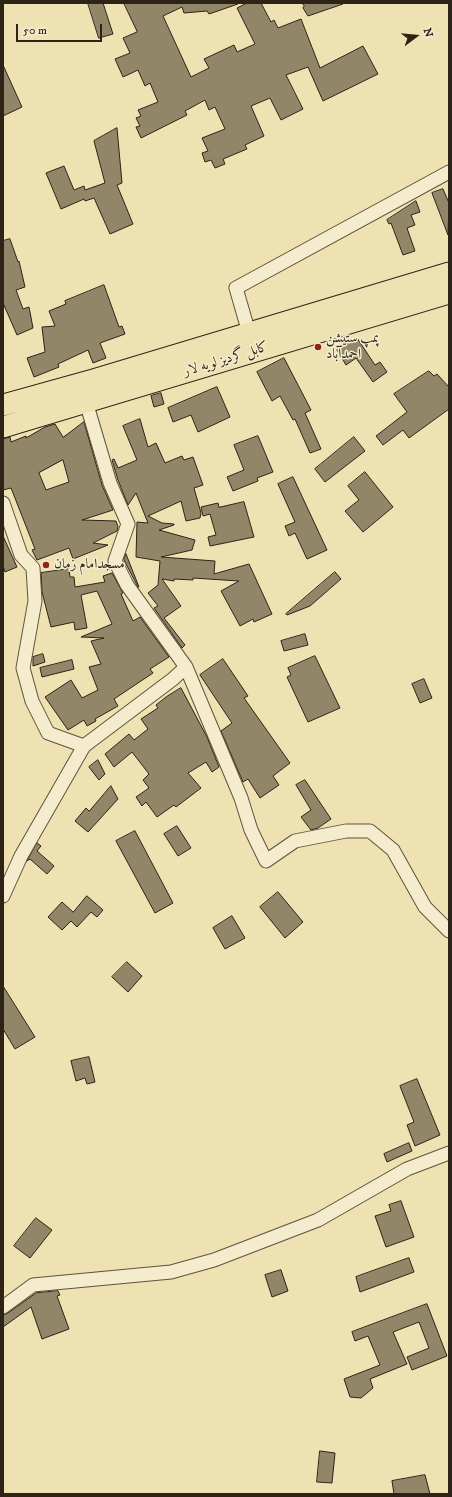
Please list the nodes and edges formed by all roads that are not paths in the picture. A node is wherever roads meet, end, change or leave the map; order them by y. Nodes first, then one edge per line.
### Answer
1 (449, 172) edge
2 (449, 273) edge
3 (449, 293) edge
4 (249, 333) junction
5 (86, 402) junction
6 (3, 405) edge
7 (3, 427) edge
8 (3, 503) edge
9 (186, 667) junction
10 (84, 746) junction
11 (3, 896) edge
12 (449, 930) edge
13 (449, 1153) edge
14 (3, 1307) edge

1 - 4 street
2 - 4 highway, کابل گردیز لویه لار
3 - 5 highway, کابل گردیز لویه لار
4 - 6 highway, کابل گردیز لویه لار
5 - 7 highway, کابل گردیز لویه لار
5 - 9 street
8 - 10 street
9 - 10 street
9 - 12 street
10 - 11 street
13 - 14 street

